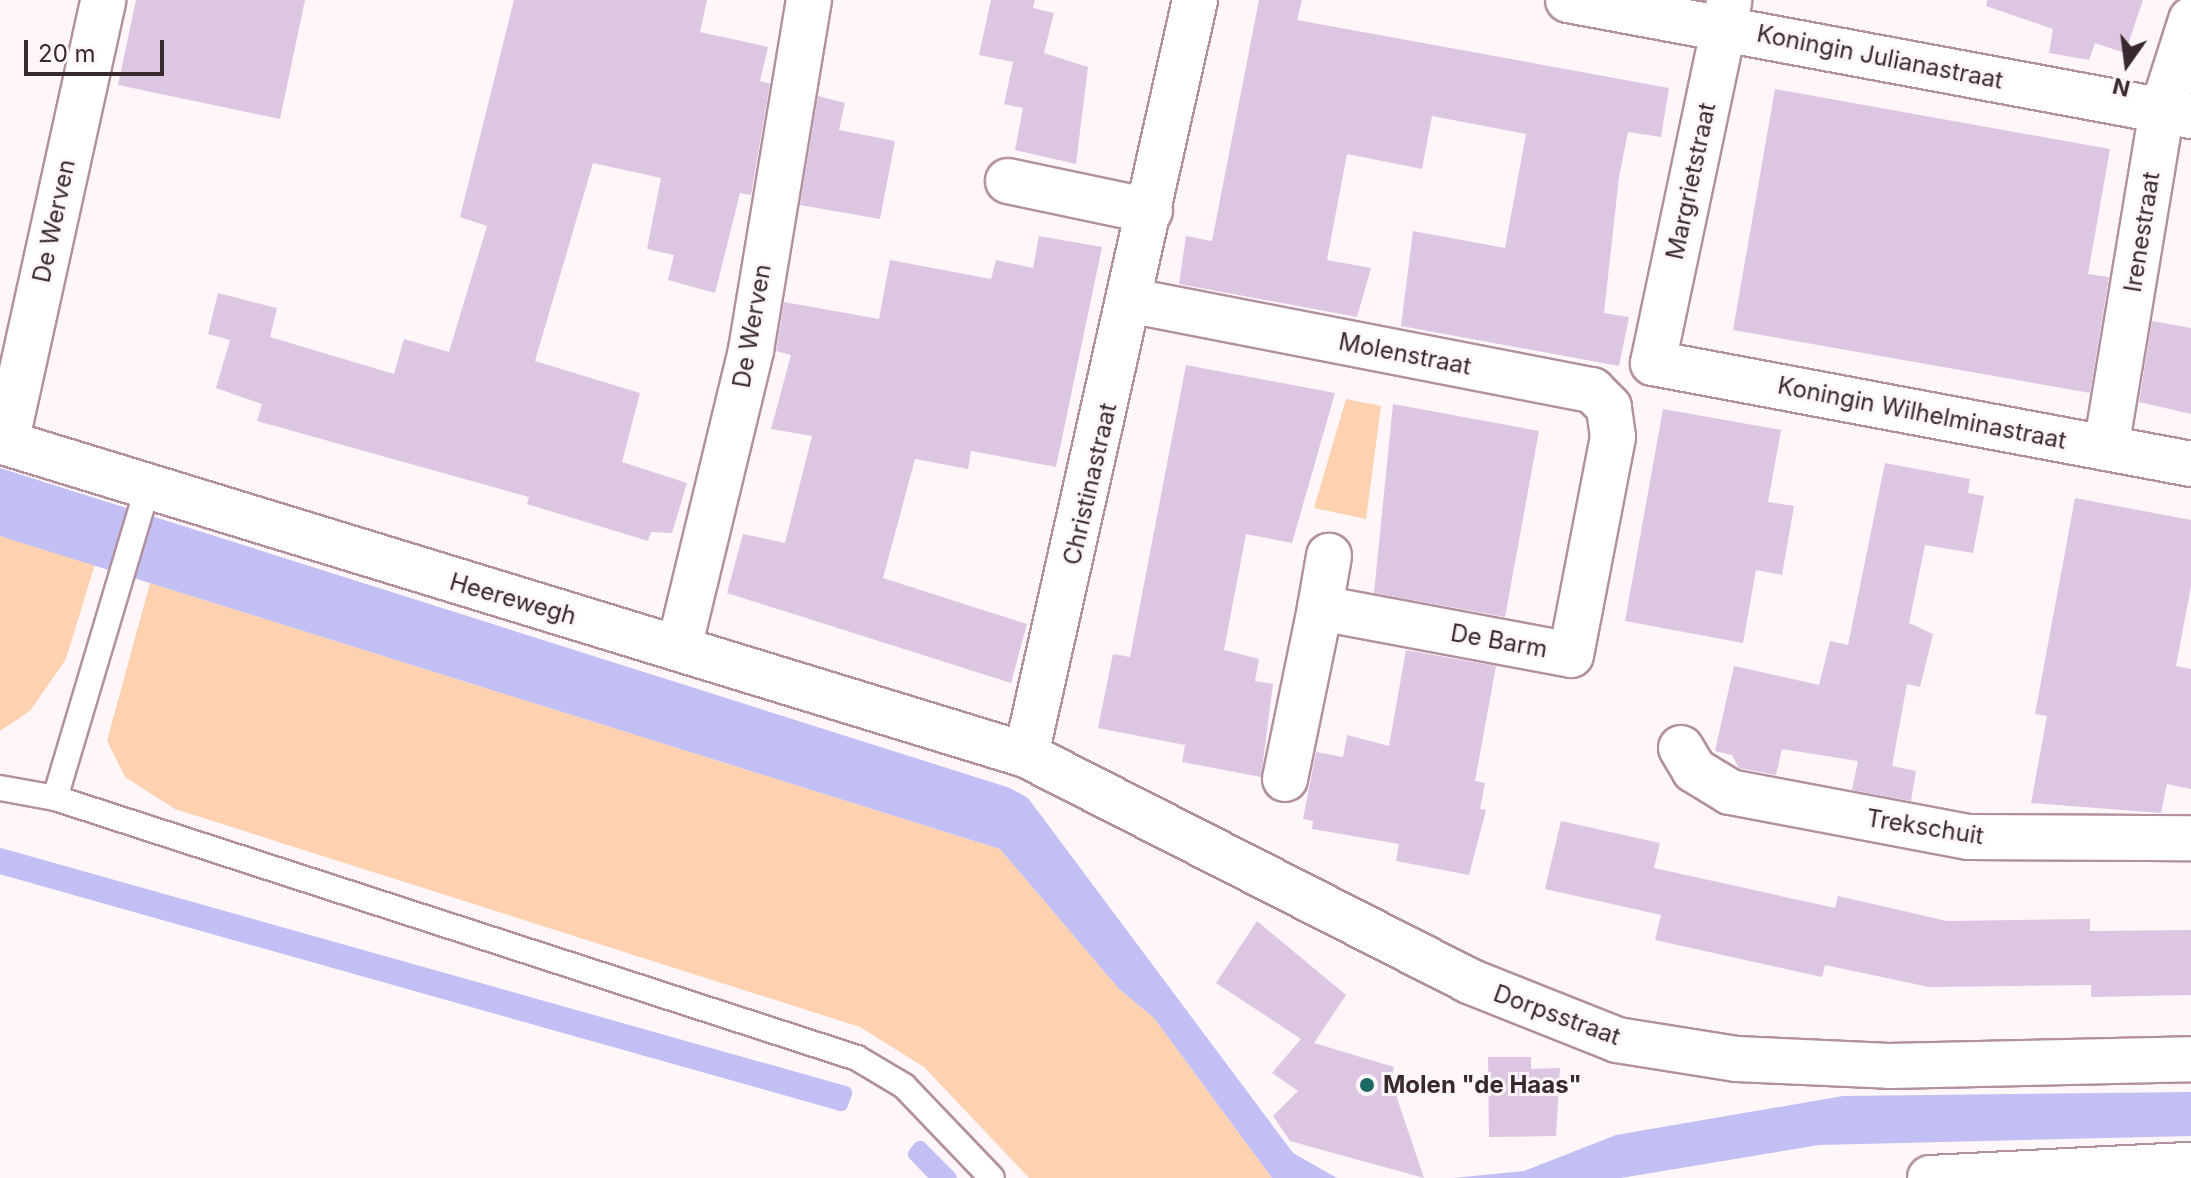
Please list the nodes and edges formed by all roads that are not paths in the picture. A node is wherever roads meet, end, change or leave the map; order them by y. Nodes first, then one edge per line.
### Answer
1 (103, 0) edge
2 (809, 0) edge
3 (1195, 0) edge
4 (1568, 0) edge
5 (1726, 14) edge
6 (2191, 20) edge
7 (2176, 113) edge
8 (1008, 181) dead end
9 (1150, 211) junction
10 (1133, 301) junction
11 (1653, 363) junction
12 (1609, 407) junction
13 (3, 442) edge
14 (2106, 448) junction
15 (2191, 464) edge
16 (144, 499) junction
17 (1329, 556) dead end
18 (1320, 608) junction
19 (679, 648) junction
20 (1681, 748) dead end
21 (1026, 755) junction
22 (1285, 779) dead end
23 (0, 788) edge
24 (55, 798) junction
25 (2191, 838) edge
26 (2191, 1059) edge
27 (2191, 1165) edge
28 (992, 1178) edge
29 (1930, 1178) edge

1 - 13 street, De Werven
2 - 19 street, De Werven
3 - 9 street, Christinastraat
4 - 5 street, Koningin Julianastraat
5 - 7 street, Koningin Julianastraat
5 - 11 street, Margrietstraat
6 - 7 street, Irenestraat
7 - 14 street, Irenestraat
8 - 9 street
9 - 10 street, Christinastraat
10 - 12 street, Molenstraat
10 - 21 street, Christinastraat
11 - 12 street
11 - 14 street, Koningin Wilhelminastraat
12 - 18 street, De Barm
13 - 16 street, Heerewegh
14 - 15 street, Koningin Wilhelminastraat
16 - 19 street, Heerewegh
16 - 24 lane
17 - 18 street
18 - 22 street
19 - 21 street, Heerewegh
20 - 25 street, Trekschuit
21 - 26 street, Dorpsstraat
23 - 24 lane
24 - 28 lane
27 - 29 street

